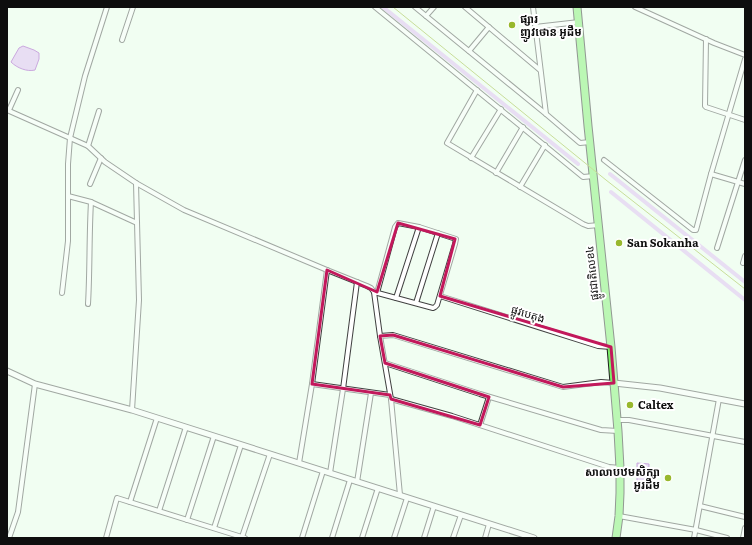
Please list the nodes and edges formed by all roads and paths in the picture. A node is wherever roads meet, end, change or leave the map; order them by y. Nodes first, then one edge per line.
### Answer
1 (107, 7) edge
2 (133, 7) edge
3 (374, 7) edge
4 (415, 7) edge
5 (434, 7) edge
6 (465, 7) edge
7 (533, 7) edge
8 (577, 7) edge
9 (635, 7) edge
10 (426, 16) junction
11 (579, 24) junction
12 (489, 27) junction
13 (535, 27) junction
14 (536, 32) junction
15 (706, 39) junction
16 (122, 40) dead end
17 (469, 52) junction
18 (745, 55) edge
19 (745, 58) edge
20 (541, 70) junction
21 (18, 90) dead end
22 (477, 90) junction
23 (500, 109) junction
24 (8, 110) edge
25 (99, 111) dead end
26 (546, 114) junction
27 (728, 114) junction
28 (745, 120) edge
29 (523, 127) junction
30 (70, 138) junction
31 (591, 142) junction
32 (545, 145) junction
33 (88, 146) junction
34 (101, 158) junction
35 (471, 158) junction
36 (604, 160) dead end
37 (745, 160) edge
38 (496, 173) junction
39 (711, 174) junction
40 (594, 176) junction
41 (738, 182) junction
42 (136, 183) junction
43 (90, 184) dead end
44 (745, 184) edge
45 (520, 187) junction
46 (68, 196) junction
47 (91, 202) junction
48 (137, 223) junction
49 (599, 225) junction
50 (419, 227) junction
51 (438, 233) junction
52 (717, 248) dead end
53 (745, 256) edge
54 (743, 263) dead end
55 (327, 270) junction
56 (357, 282) junction
57 (375, 292) junction
58 (62, 293) dead end
59 (440, 296) junction
60 (396, 298) junction
61 (416, 303) junction
62 (88, 304) dead end
63 (380, 336) junction
64 (611, 347) junction
65 (384, 363) junction
66 (7, 370) edge
67 (614, 383) junction
68 (35, 384) junction
69 (312, 384) junction
70 (343, 389) junction
71 (371, 393) junction
72 (390, 397) junction
73 (489, 397) junction
74 (719, 399) junction
75 (745, 404) edge
76 (132, 410) junction
77 (157, 418) junction
78 (618, 420) junction
79 (480, 425) junction
80 (186, 427) junction
81 (618, 431) junction
82 (214, 436) junction
83 (713, 436) junction
84 (745, 442) edge
85 (241, 445) junction
86 (270, 454) junction
87 (299, 463) junction
88 (620, 468) junction
89 (323, 471) junction
90 (330, 473) junction
91 (350, 480) junction
92 (357, 482) junction
93 (378, 488) junction
94 (400, 495) junction
95 (407, 498) junction
96 (130, 502) junction
97 (434, 506) junction
98 (700, 506) junction
99 (159, 511) junction
100 (460, 515) junction
101 (619, 516) junction
102 (745, 517) edge
103 (187, 520) junction
104 (489, 524) junction
105 (214, 528) junction
106 (745, 528) edge
107 (696, 530) junction
108 (517, 535) edge
109 (9, 538) edge
110 (106, 538) edge
111 (243, 538) edge
112 (302, 538) edge
113 (332, 538) edge
114 (362, 538) edge
115 (394, 538) edge
116 (424, 538) edge
117 (453, 538) edge
118 (485, 538) edge
119 (534, 538) edge
120 (616, 538) edge
121 (694, 538) edge
122 (727, 538) edge
123 (743, 538) edge

1 - 30 street
2 - 16 street
3 - 22 street
4 - 10 street
5 - 10 street
6 - 12 street
7 - 13 street
8 - 11 highway, ផ្លូវជាតិលេខ៤
9 - 15 street
10 - 17 street
11 - 13 street
11 - 14 street
11 - 31 highway, ផ្លូវជាតិលេខ៤
12 - 17 street
12 - 20 street
13 - 14 street
14 - 20 street
15 - 18 street
15 - 27 street
17 - 26 street
19 - 27 street
20 - 26 street
21 - 24 street
22 - 23 street
22 - 35 street
23 - 29 street
23 - 35 street
24 - 30 street
25 - 33 street
26 - 31 street
27 - 28 street
27 - 39 street
29 - 32 street
29 - 38 street
30 - 33 street
30 - 46 street
31 - 40 highway, ផ្លូវជាតិលេខ៤
32 - 40 street
32 - 45 street
33 - 34 street
34 - 42 street
34 - 43 street
35 - 38 street
36 - 39 street
37 - 41 street
38 - 45 street
39 - 41 street
40 - 49 highway, ផ្លូវជាតិលេខ៤
41 - 44 street
41 - 52 street
42 - 48 street
42 - 55 street
45 - 49 street
46 - 47 street
46 - 58 street
47 - 48 street
47 - 62 street
48 - 76 street
49 - 64 highway, ផ្លូវជាតិលេខ៤
50 - 51 street
50 - 57 street
50 - 60 street
51 - 59 street
51 - 61 street
53 - 54 street
55 - 56 street
55 - 69 street
56 - 57 street
56 - 70 street
57 - 60 street
57 - 63 street
59 - 61 street
59 - 64 street, ផ្លូវបេតុង
60 - 61 street
63 - 65 street
63 - 67 street
64 - 67 highway, ផ្លូវជាតិលេខ៤
65 - 72 street
65 - 73 street
66 - 68 street
67 - 74 street
67 - 78 highway, ផ្លូវជាតិលេខ៤
68 - 76 street
68 - 109 street
69 - 70 street
69 - 87 street
70 - 71 street
70 - 90 street
71 - 72 street
71 - 92 street
72 - 79 street
72 - 94 street
73 - 79 street
73 - 81 street
74 - 75 street
74 - 83 street
76 - 77 street
77 - 80 street
77 - 96 street
78 - 81 highway, ផ្លូវជាតិលេខ៤
78 - 83 street
79 - 88 street
80 - 82 street
80 - 99 street
81 - 88 highway, ផ្លូវជាតិលេខ៤
82 - 85 street
82 - 103 street
83 - 84 street
83 - 98 street
85 - 86 street
85 - 105 street
86 - 87 street
86 - 111 street
87 - 89 street
88 - 101 highway, ផ្លូវជាតិលេខ៤
89 - 90 street
89 - 112 street
90 - 91 street
91 - 92 street
91 - 113 street
92 - 93 street
93 - 94 street
93 - 114 street
94 - 95 street
95 - 97 street
95 - 115 street
96 - 99 street
96 - 110 street
97 - 100 street
97 - 116 street
98 - 102 street
98 - 107 street
99 - 103 street
100 - 104 street
100 - 117 street
101 - 107 street
101 - 120 highway, ផ្លូវជាតិលេខ៤
103 - 105 street
104 - 108 street
104 - 118 street
105 - 111 street
106 - 123 street
107 - 121 street
107 - 122 street
108 - 119 street

